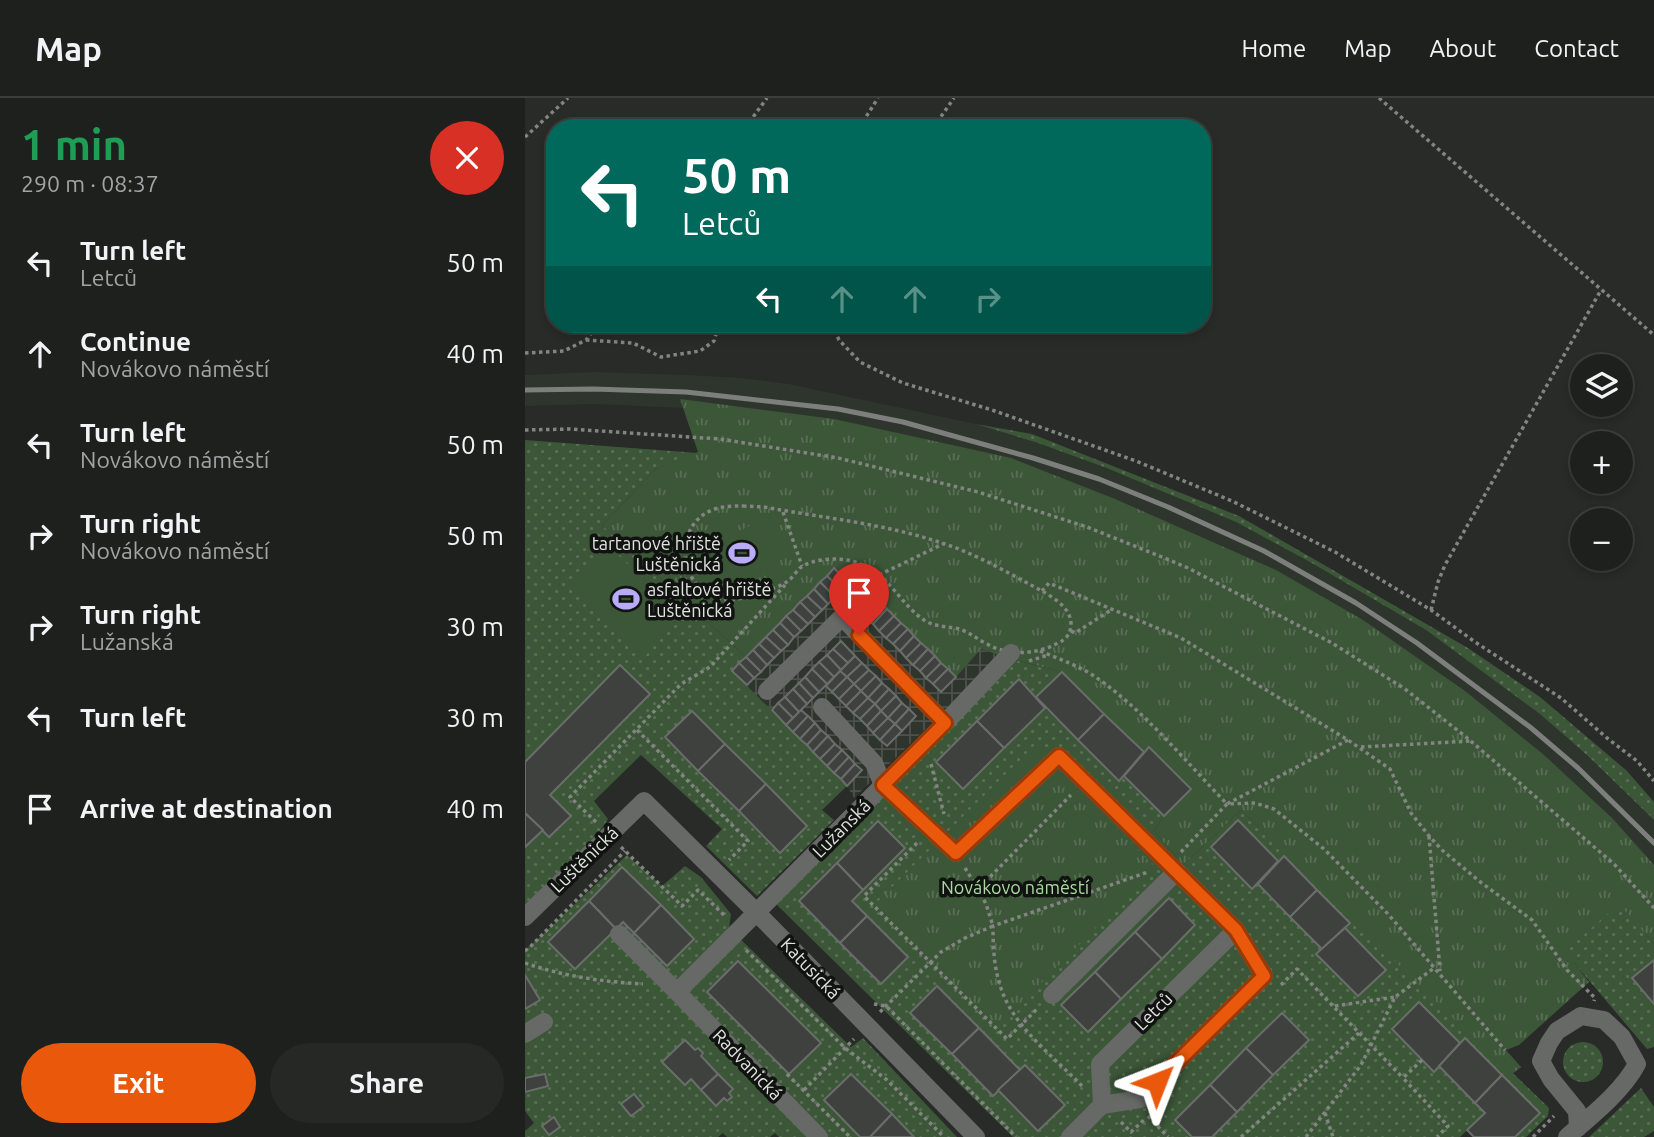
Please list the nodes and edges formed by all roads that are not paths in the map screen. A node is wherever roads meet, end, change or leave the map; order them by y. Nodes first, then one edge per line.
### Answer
1 (1011, 653) road end
2 (767, 691) dead end
3 (822, 707) dead end
4 (945, 723) junction
5 (883, 785) junction
6 (644, 801) joint
7 (1173, 867) junction
8 (757, 912) junction
9 (525, 917) edge
10 (1236, 930) junction
11 (619, 934) dead end
12 (673, 988) junction
13 (1052, 995) road end
14 (544, 1021) dead end
15 (525, 1034) edge
16 (1102, 1105) junction
17 (1573, 1132) edge
18 (819, 1137) edge
19 (976, 1137) edge
20 (1070, 1137) edge

1 - 4 street, Lužanská
2 - 4 street
3 - 5 street
4 - 5 street, Lužanská
5 - 7 street
5 - 8 street, Lužanská
6 - 8 street, Katusická
6 - 9 street, Luštěnická
7 - 10 street
7 - 13 street
8 - 12 street
8 - 19 street, Katusická
10 - 16 street, Letců
10 - 16 street
11 - 12 street, Radvanická
12 - 18 street, Radvanická
14 - 15 street
16 - 20 street
17 - 17 street

